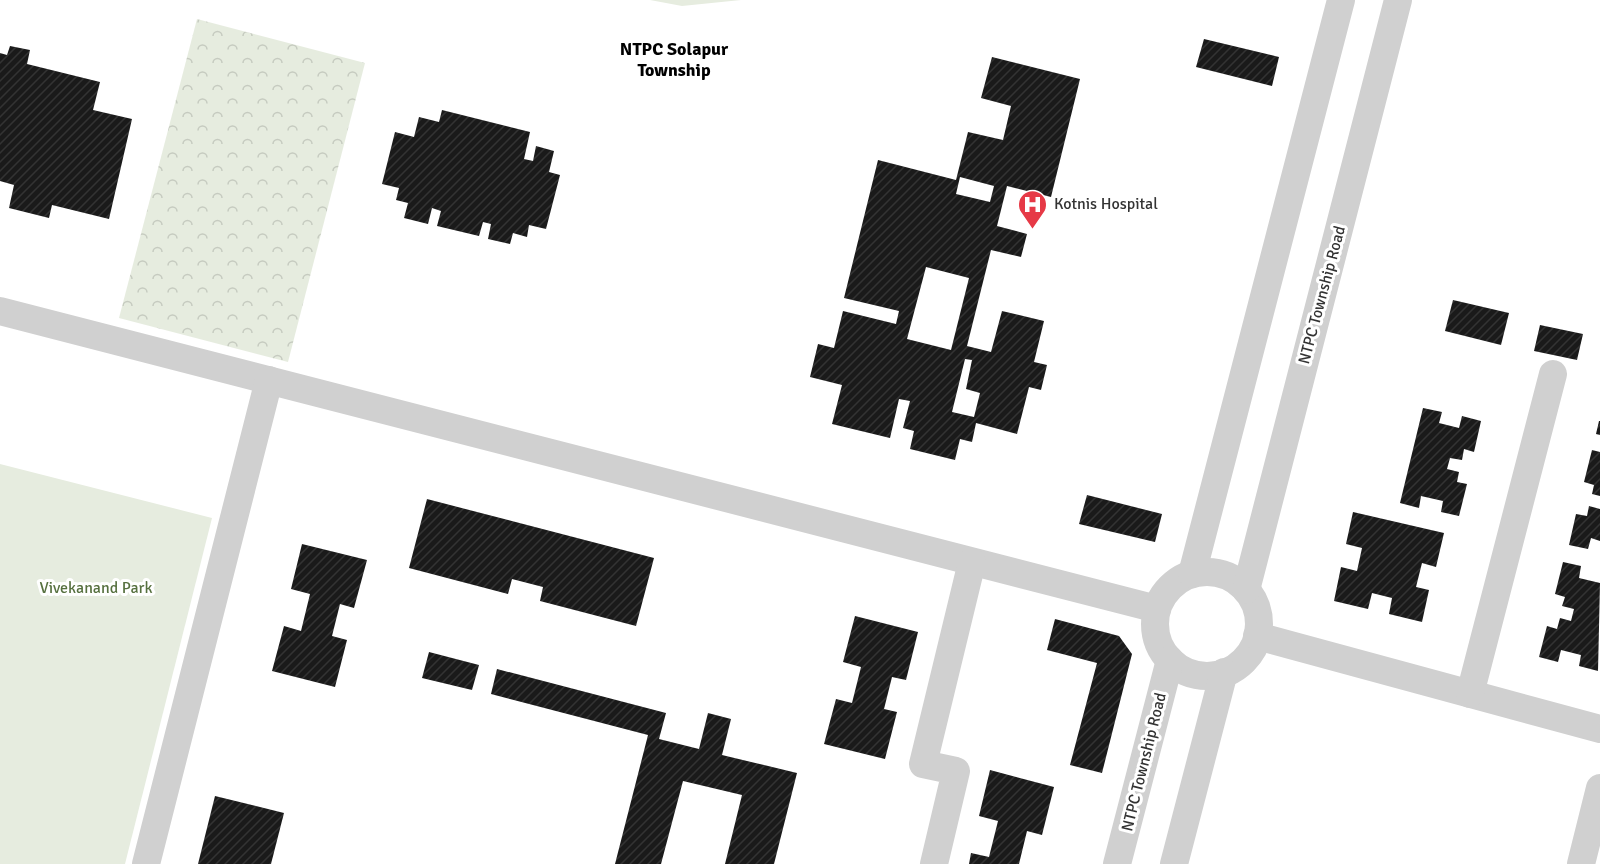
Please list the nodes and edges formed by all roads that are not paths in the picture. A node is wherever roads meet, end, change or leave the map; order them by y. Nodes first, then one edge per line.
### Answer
1 (1341, 0) edge
2 (1398, 0) edge
3 (0, 311) edge
4 (1553, 374) dead end
5 (269, 380) junction
6 (972, 562) junction
7 (1192, 574) junction
8 (1246, 590) junction
9 (1157, 609) junction
10 (1257, 636) junction
11 (1170, 660) junction
12 (1224, 672) junction
13 (1470, 694) junction
14 (1600, 729) edge
15 (1600, 788) edge
16 (146, 864) edge
17 (934, 864) edge
18 (1117, 864) edge
19 (1174, 864) edge
20 (1581, 864) edge

1 - 7 street
2 - 8 street, NTPC Township Road
3 - 5 street
4 - 13 street
5 - 6 street
5 - 16 street
6 - 9 street
6 - 17 street
7 - 8 street
7 - 9 street
8 - 10 street
9 - 11 street
10 - 12 street
10 - 13 street
11 - 12 street
11 - 18 street, NTPC Township Road
12 - 19 street
13 - 14 street
15 - 20 street

